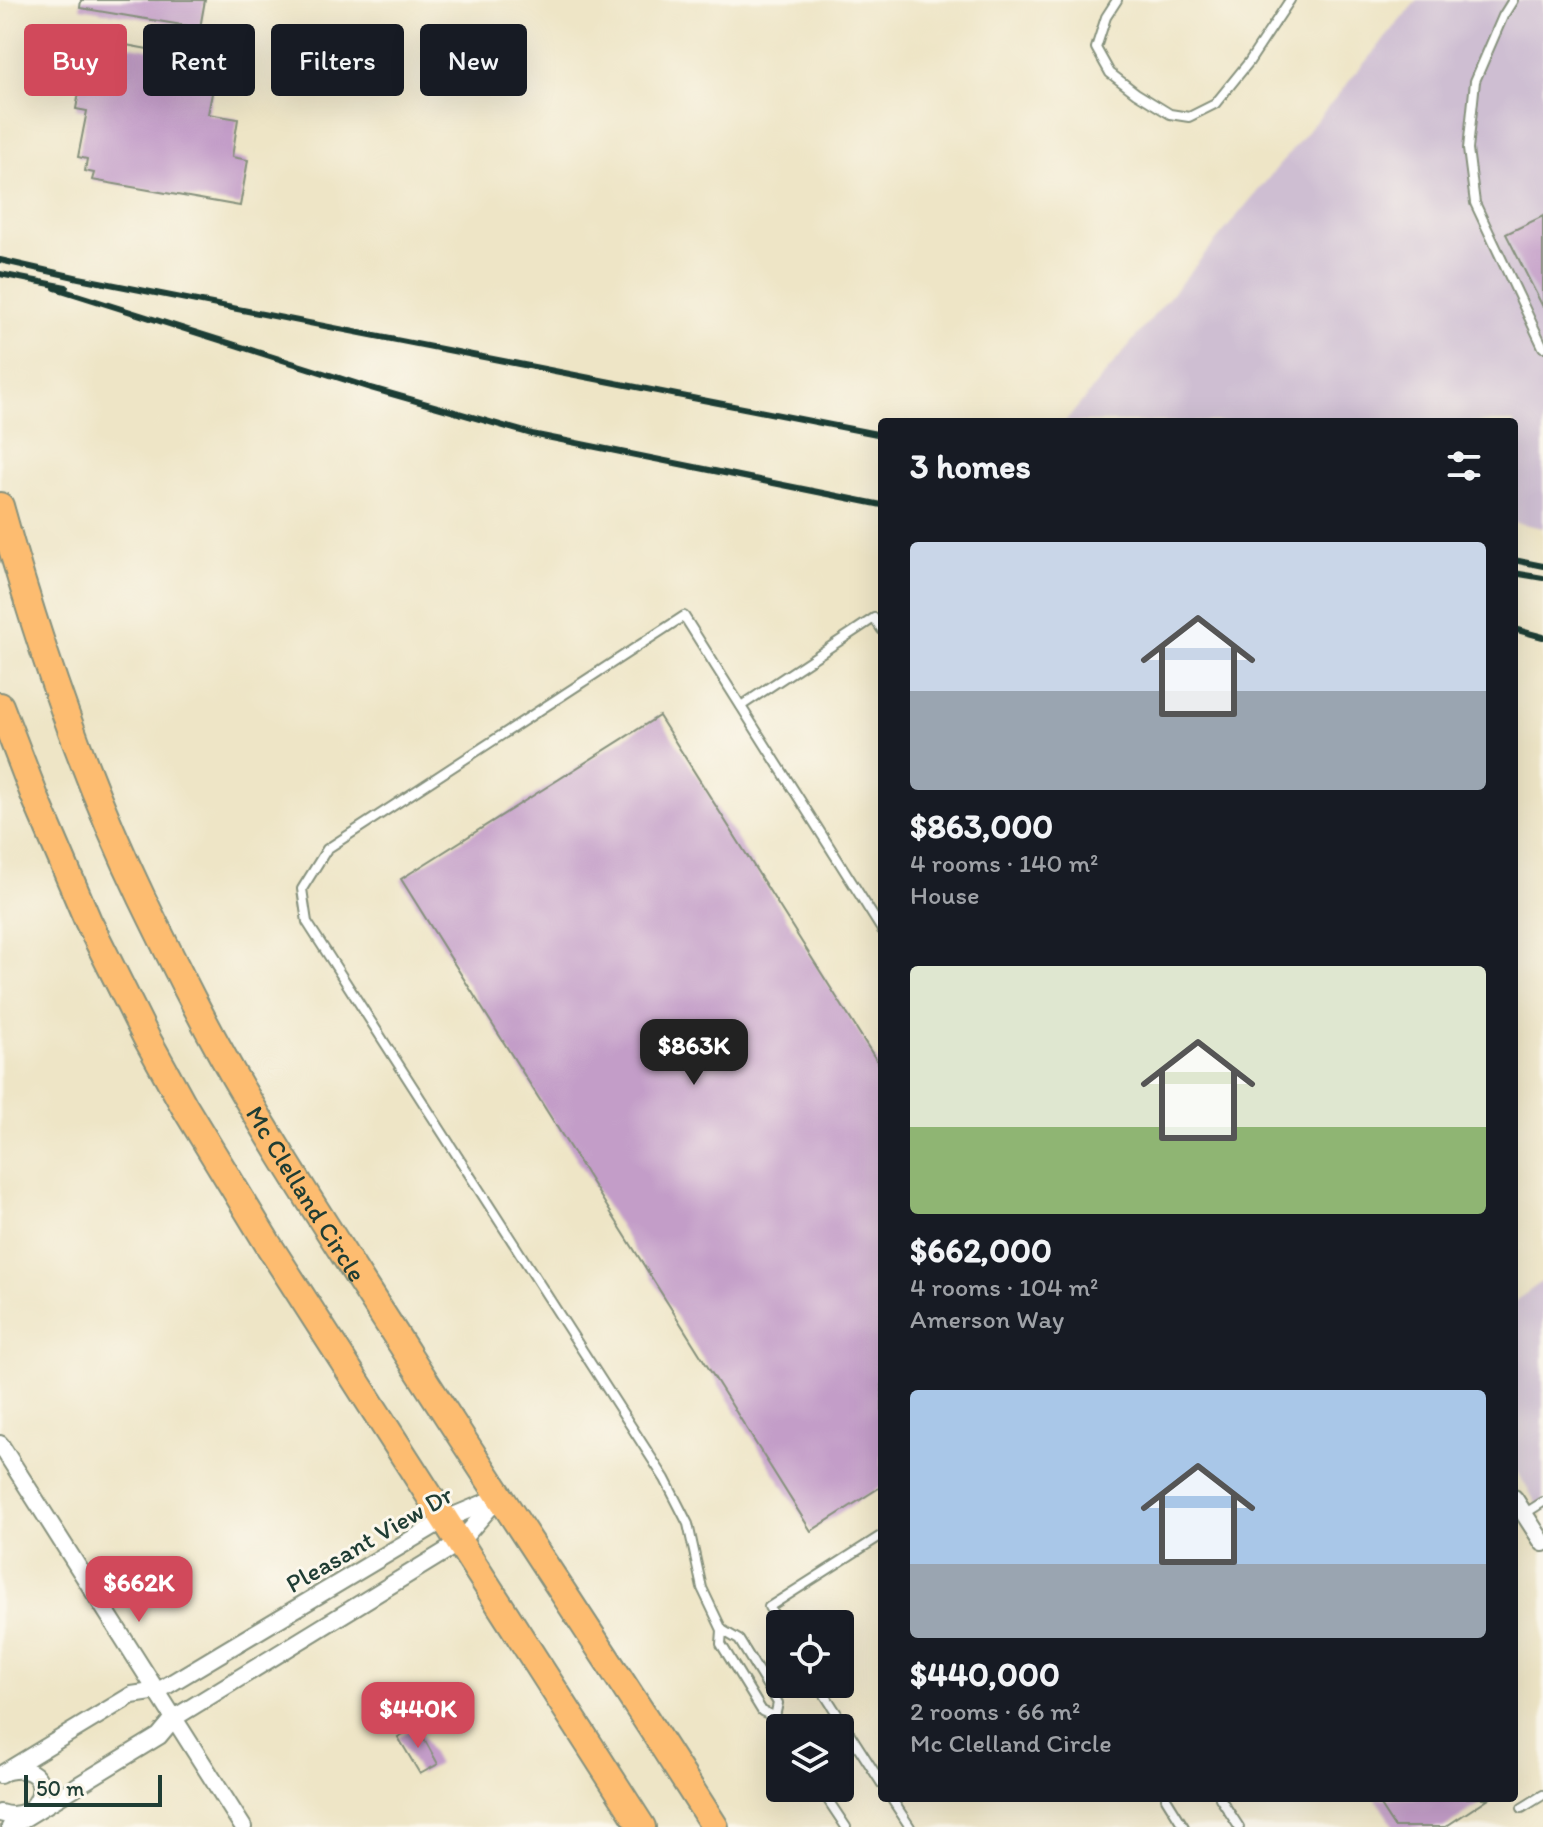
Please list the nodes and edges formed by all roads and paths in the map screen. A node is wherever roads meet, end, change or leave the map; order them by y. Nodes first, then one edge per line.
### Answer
1 (1117, 0) edge
2 (1290, 0) edge
3 (1513, 0) edge
4 (1543, 347) edge
5 (0, 506) edge
6 (878, 624) edge
7 (0, 706) edge
8 (741, 706) junction
9 (878, 924) edge
10 (0, 1444) edge
11 (499, 1497) junction
12 (1543, 1502) edge
13 (1518, 1504) edge
14 (1524, 1514) junction
15 (444, 1520) junction
16 (878, 1538) edge
17 (459, 1543) junction
18 (1543, 1543) edge
19 (771, 1610) edge
20 (722, 1630) junction
21 (158, 1691) junction
22 (827, 1698) edge
23 (768, 1714) edge
24 (776, 1714) edge
25 (174, 1718) junction
26 (1, 1775) edge
27 (878, 1778) edge
28 (1543, 1795) edge
29 (829, 1802) edge
30 (894, 1802) edge
31 (1168, 1802) edge
32 (1223, 1802) edge
33 (1522, 1808) dead end
34 (0, 1813) edge
35 (30, 1815) junction
36 (10, 1827) edge
37 (243, 1827) edge
38 (642, 1827) edge
39 (715, 1827) edge
40 (846, 1827) edge
41 (910, 1827) edge
42 (1184, 1827) edge
43 (1239, 1827) edge

1 - 2 lane
3 - 4 lane
5 - 11 highway, Mc Clelland Circle
6 - 8 lane
7 - 15 highway
8 - 9 lane
8 - 20 lane
10 - 21 street
11 - 15 street, Pleasant View Dr
11 - 17 street, Pleasant View Dr
11 - 39 highway, Mc Clelland Circle
12 - 14 lane
13 - 14 street
14 - 18 street
15 - 17 highway
15 - 21 street, Pleasant View Dr
16 - 19 lane
17 - 25 street, Pleasant View Dr
17 - 38 highway
20 - 23 lane
20 - 24 lane
21 - 25 street
21 - 26 street, Pleasant View Dr
22 - 27 lane
25 - 35 street, Pleasant View Dr
25 - 37 street
26 - 35 street
28 - 33 lane
29 - 40 lane
30 - 41 lane
31 - 42 lane
32 - 43 lane
34 - 35 street
35 - 36 street, Pleasant View Dr

